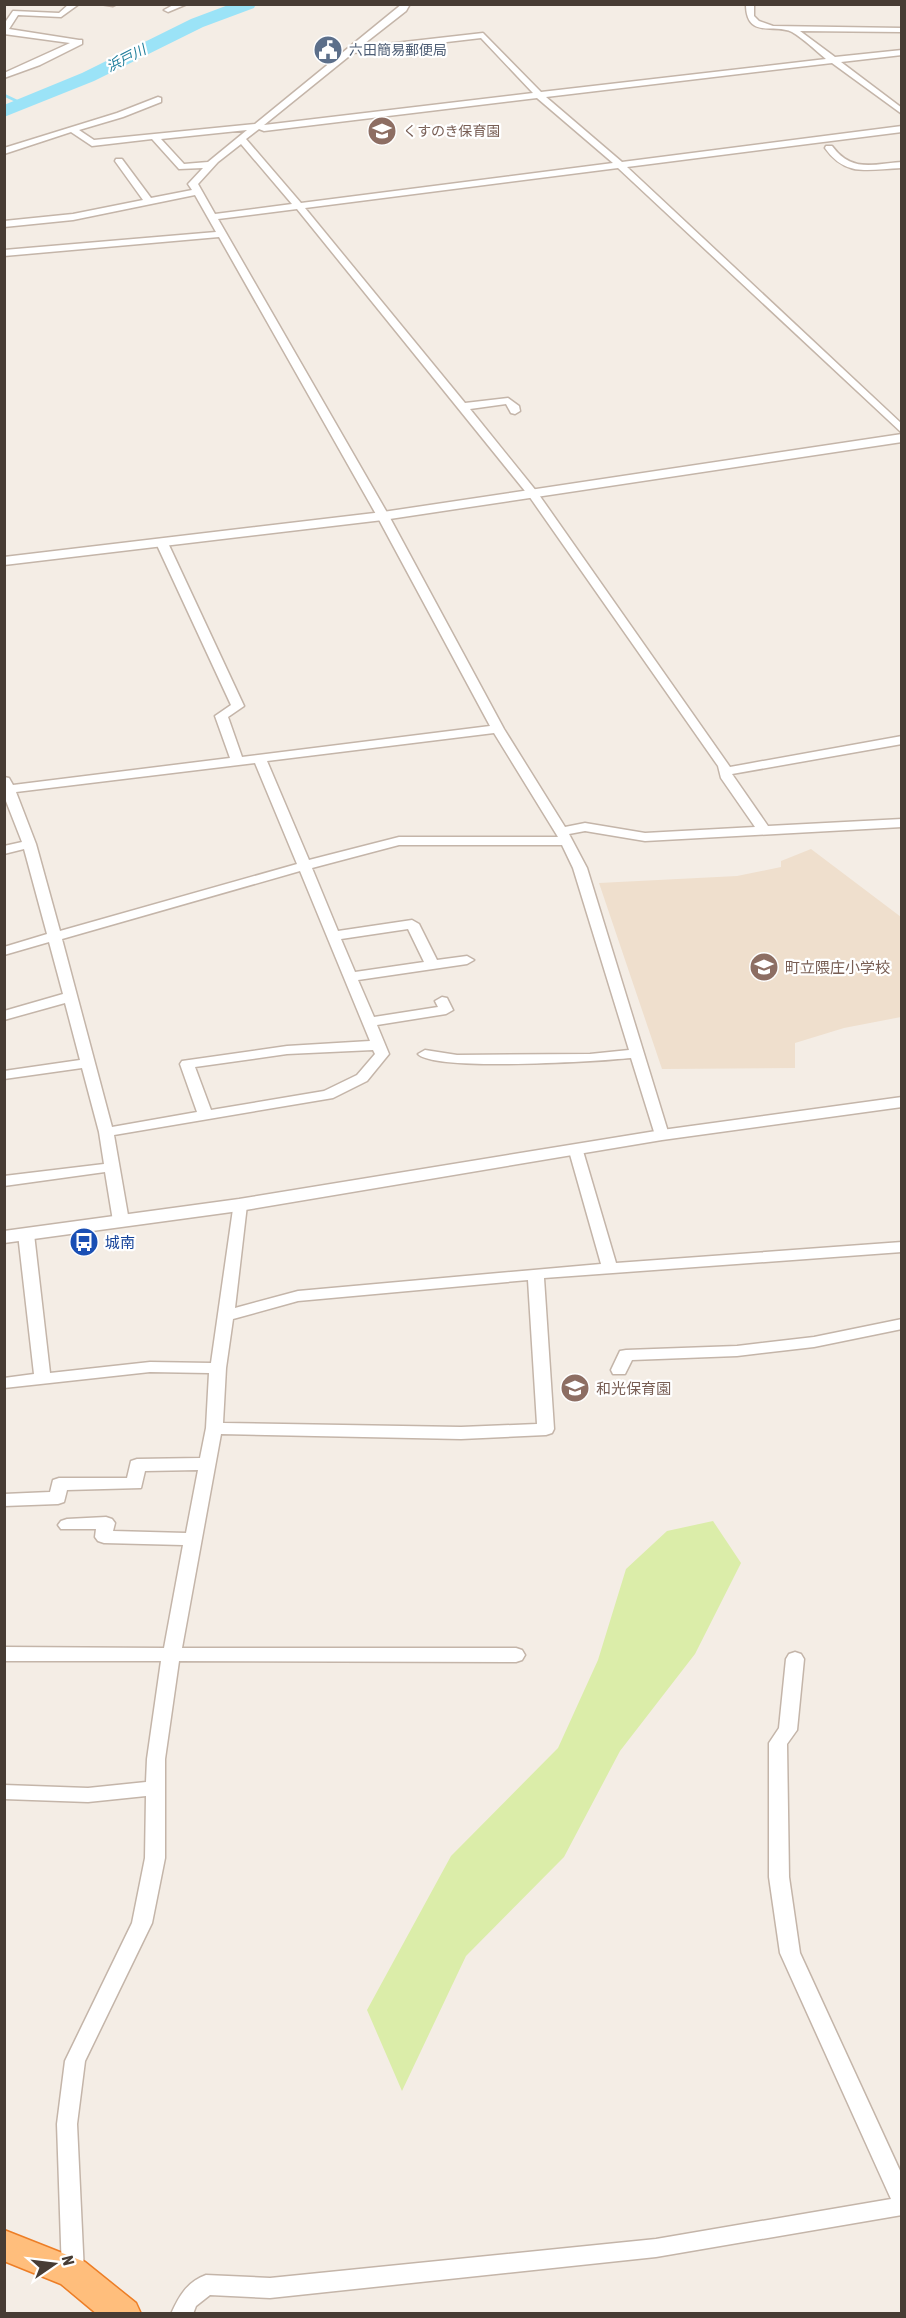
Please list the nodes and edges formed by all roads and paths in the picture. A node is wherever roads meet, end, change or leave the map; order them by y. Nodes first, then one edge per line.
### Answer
1 (75, 4) edge
2 (104, 4) edge
3 (113, 4) edge
4 (183, 4) edge
5 (406, 4) edge
6 (750, 4) edge
7 (168, 10) dead end
8 (791, 28) junction
9 (902, 30) edge
10 (4, 31) edge
11 (351, 51) junction
12 (902, 52) edge
13 (833, 60) junction
14 (4, 76) edge
15 (540, 96) junction
16 (158, 100) dead end
17 (902, 112) edge
18 (259, 126) junction
19 (73, 129) junction
20 (902, 129) edge
21 (153, 135) junction
22 (241, 139) junction
23 (829, 148) dead end
24 (4, 151) edge
25 (119, 161) dead end
26 (210, 165) junction
27 (620, 165) junction
28 (902, 165) edge
29 (197, 192) junction
30 (149, 202) junction
31 (299, 206) junction
32 (212, 217) junction
33 (4, 224) edge
34 (221, 234) junction
35 (4, 253) edge
36 (462, 407) junction
37 (515, 411) dead end
38 (902, 430) edge
39 (902, 438) edge
40 (532, 494) junction
41 (383, 516) junction
42 (162, 543) junction
43 (4, 561) edge
44 (498, 729) junction
45 (902, 740) edge
46 (260, 759) junction
47 (237, 761) junction
48 (727, 771) junction
49 (5, 787) edge
50 (902, 824) edge
51 (764, 830) junction
52 (564, 836) junction
53 (29, 844) junction
54 (4, 850) edge
55 (303, 866) junction
56 (333, 936) junction
57 (55, 938) junction
58 (4, 951) edge
59 (467, 960) dead end
60 (432, 965) junction
61 (350, 977) junction
62 (69, 997) junction
63 (442, 1001) dead end
64 (4, 1016) edge
65 (369, 1022) junction
66 (379, 1045) junction
67 (636, 1053) junction
68 (425, 1054) dead end
69 (86, 1063) junction
70 (4, 1075) edge
71 (902, 1102) edge
72 (206, 1116) junction
73 (106, 1132) junction
74 (662, 1135) junction
75 (576, 1151) junction
76 (112, 1167) junction
77 (4, 1181) edge
78 (238, 1205) junction
79 (121, 1221) junction
80 (26, 1234) junction
81 (4, 1237) edge
82 (902, 1247) edge
83 (610, 1269) junction
84 (536, 1274) junction
85 (226, 1316) junction
86 (902, 1324) edge
87 (218, 1368) junction
88 (619, 1370) dead end
89 (43, 1379) junction
90 (4, 1383) edge
91 (214, 1428) junction
92 (207, 1464) junction
93 (4, 1500) edge
94 (67, 1526) dead end
95 (194, 1539) junction
96 (4, 1654) edge
97 (516, 1655) dead end
98 (172, 1656) junction
99 (795, 1659) dead end
100 (156, 1788) junction
101 (4, 1792) edge
102 (902, 2200) edge
103 (902, 2206) edge
104 (4, 2245) edge
105 (73, 2274) junction
106 (124, 2313) edge
107 (182, 2313) edge

1 - 10 street
2 - 3 street
4 - 7 street
5 - 11 street
6 - 8 street
8 - 9 street
8 - 13 street
10 - 14 street
11 - 15 street
11 - 18 street
12 - 13 street
13 - 15 street
13 - 17 street
15 - 18 street
15 - 27 street
16 - 19 street
18 - 21 street
18 - 22 street
19 - 21 street
19 - 24 street
20 - 27 street
21 - 26 street
22 - 26 street
22 - 31 street
23 - 28 street
25 - 30 street
26 - 29 street
27 - 31 street
27 - 38 street
29 - 30 street
29 - 32 street
30 - 33 street
31 - 32 street
31 - 36 street
32 - 34 street
34 - 35 street
34 - 41 street
36 - 37 street
36 - 40 street
39 - 40 street
40 - 41 street
40 - 48 street
41 - 42 street
41 - 44 street
42 - 43 street
42 - 47 street
44 - 46 street
44 - 52 street
45 - 48 street
46 - 47 street
46 - 55 street
47 - 49 street
48 - 51 street
49 - 53 street
50 - 51 street
51 - 52 street
52 - 55 street
52 - 67 street
53 - 54 street
53 - 57 street
55 - 56 street
55 - 57 street
56 - 60 street
56 - 61 street
57 - 58 street
57 - 62 street
59 - 60 street
60 - 61 street
61 - 65 street
62 - 64 street
62 - 69 street
63 - 65 street
65 - 66 street
66 - 72 street
66 - 72 street
67 - 68 street
67 - 74 street
69 - 70 street
69 - 73 street
71 - 74 street
72 - 73 street
73 - 76 street
74 - 75 street
75 - 78 street
75 - 83 street
76 - 77 street
76 - 79 street
78 - 79 street
78 - 85 street
79 - 80 street
80 - 81 street
80 - 89 street
82 - 83 street
83 - 84 street
84 - 85 street
84 - 91 street
85 - 87 street
86 - 88 street
87 - 89 street
87 - 91 street
89 - 90 street
91 - 92 street
92 - 93 street
92 - 95 street
94 - 95 street
95 - 98 street
96 - 98 street
97 - 98 street
98 - 100 street
99 - 102 street
100 - 101 street
100 - 105 street
103 - 107 street
104 - 105 highway
105 - 106 highway

